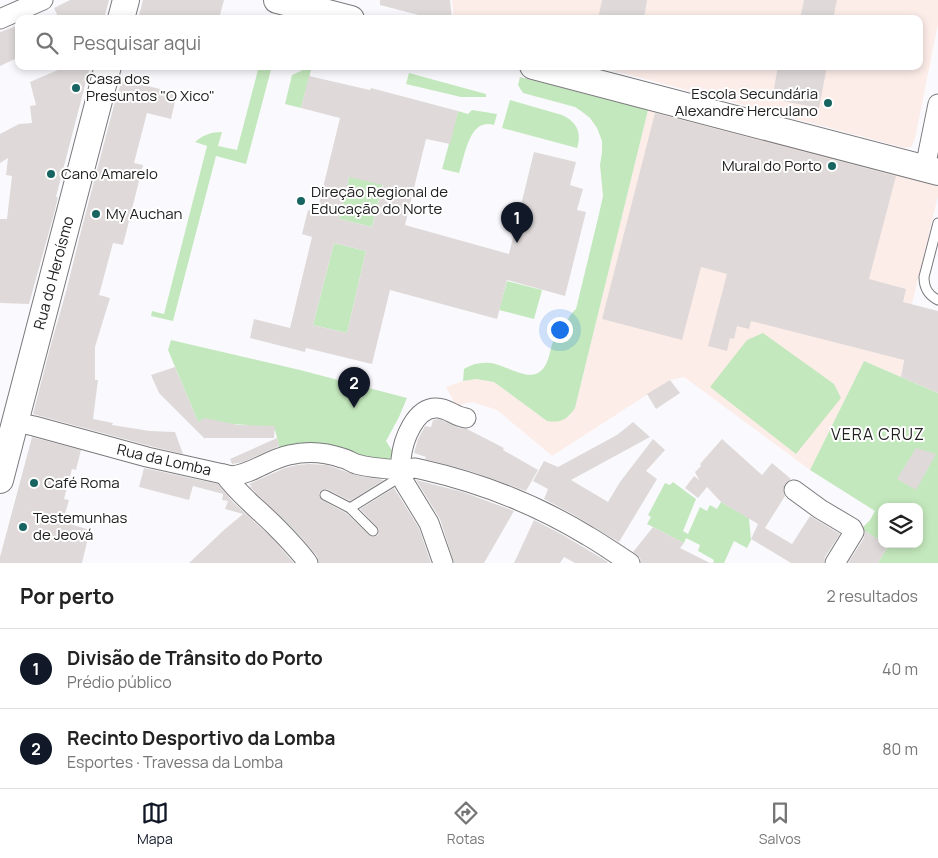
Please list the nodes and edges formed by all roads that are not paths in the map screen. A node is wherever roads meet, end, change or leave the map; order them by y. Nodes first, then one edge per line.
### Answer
1 (43, 0) edge
2 (126, 0) edge
3 (277, 0) edge
4 (309, 4) edge
5 (122, 15) edge
6 (340, 15) edge
7 (0, 19) edge
8 (107, 70) edge
9 (547, 70) edge
10 (938, 104) edge
11 (931, 170) edge
12 (938, 223) edge
13 (938, 300) edge
14 (466, 418) dead end
15 (15, 422) junction
16 (402, 470) junction
17 (224, 474) junction
18 (0, 480) edge
19 (794, 490) dead end
20 (325, 495) dead end
21 (350, 508) junction
22 (373, 531) dead end
23 (308, 563) edge
24 (443, 563) edge
25 (630, 563) edge
26 (835, 563) edge

1 - 7 street
2 - 5 street
3 - 4 street
4 - 6 street
8 - 15 street, Rua do Heroísmo
9 - 11 street
10 - 11 street
12 - 13 lane
14 - 16 street
15 - 17 street, Rua da Lomba
15 - 18 street, Rua do Heroísmo
16 - 17 street
16 - 21 lane
16 - 24 street
16 - 25 street
17 - 23 street, Rua da Lomba
19 - 26 street
20 - 21 lane
21 - 22 lane

